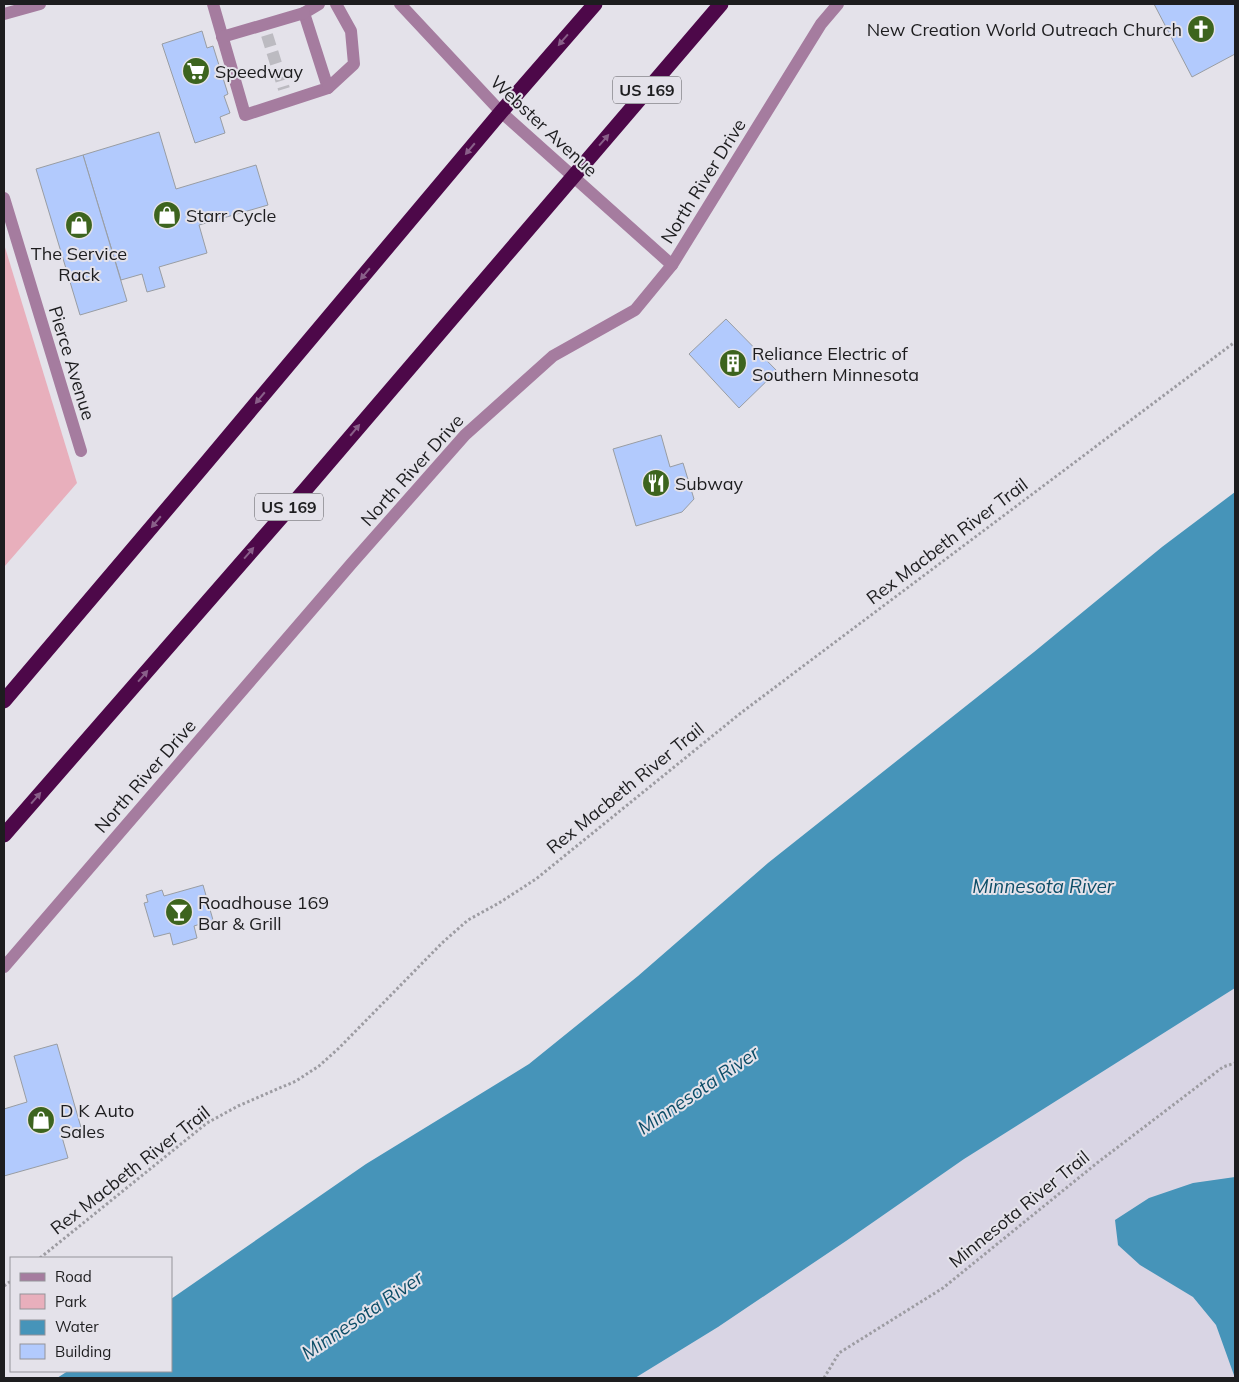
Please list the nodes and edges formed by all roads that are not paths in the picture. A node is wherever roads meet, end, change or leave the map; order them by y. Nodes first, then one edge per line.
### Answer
1 (40, 4) edge
2 (213, 4) edge
3 (319, 4) edge
4 (336, 4) edge
5 (400, 4) edge
6 (596, 4) edge
7 (721, 4) edge
8 (838, 4) edge
9 (304, 13) junction
10 (4, 14) edge
11 (222, 37) junction
12 (328, 88) junction
13 (501, 112) junction
14 (572, 177) junction
15 (4, 198) edge
16 (672, 265) junction
17 (81, 451) dead end
18 (4, 700) edge
19 (4, 835) edge
20 (4, 967) edge

1 - 10 street
2 - 11 street
3 - 9 street
4 - 12 street
5 - 13 street, Webster Avenue
6 -> 13 highway
14 -> 7 highway, US 169
8 - 16 street, North River Drive
9 - 11 street
9 - 12 street
11 - 12 street
13 - 14 street, Webster Avenue
13 -> 18 highway
14 - 16 street, Webster Avenue
19 -> 14 highway, US 169
15 - 17 street, Pierce Avenue
16 - 20 street, North River Drive

